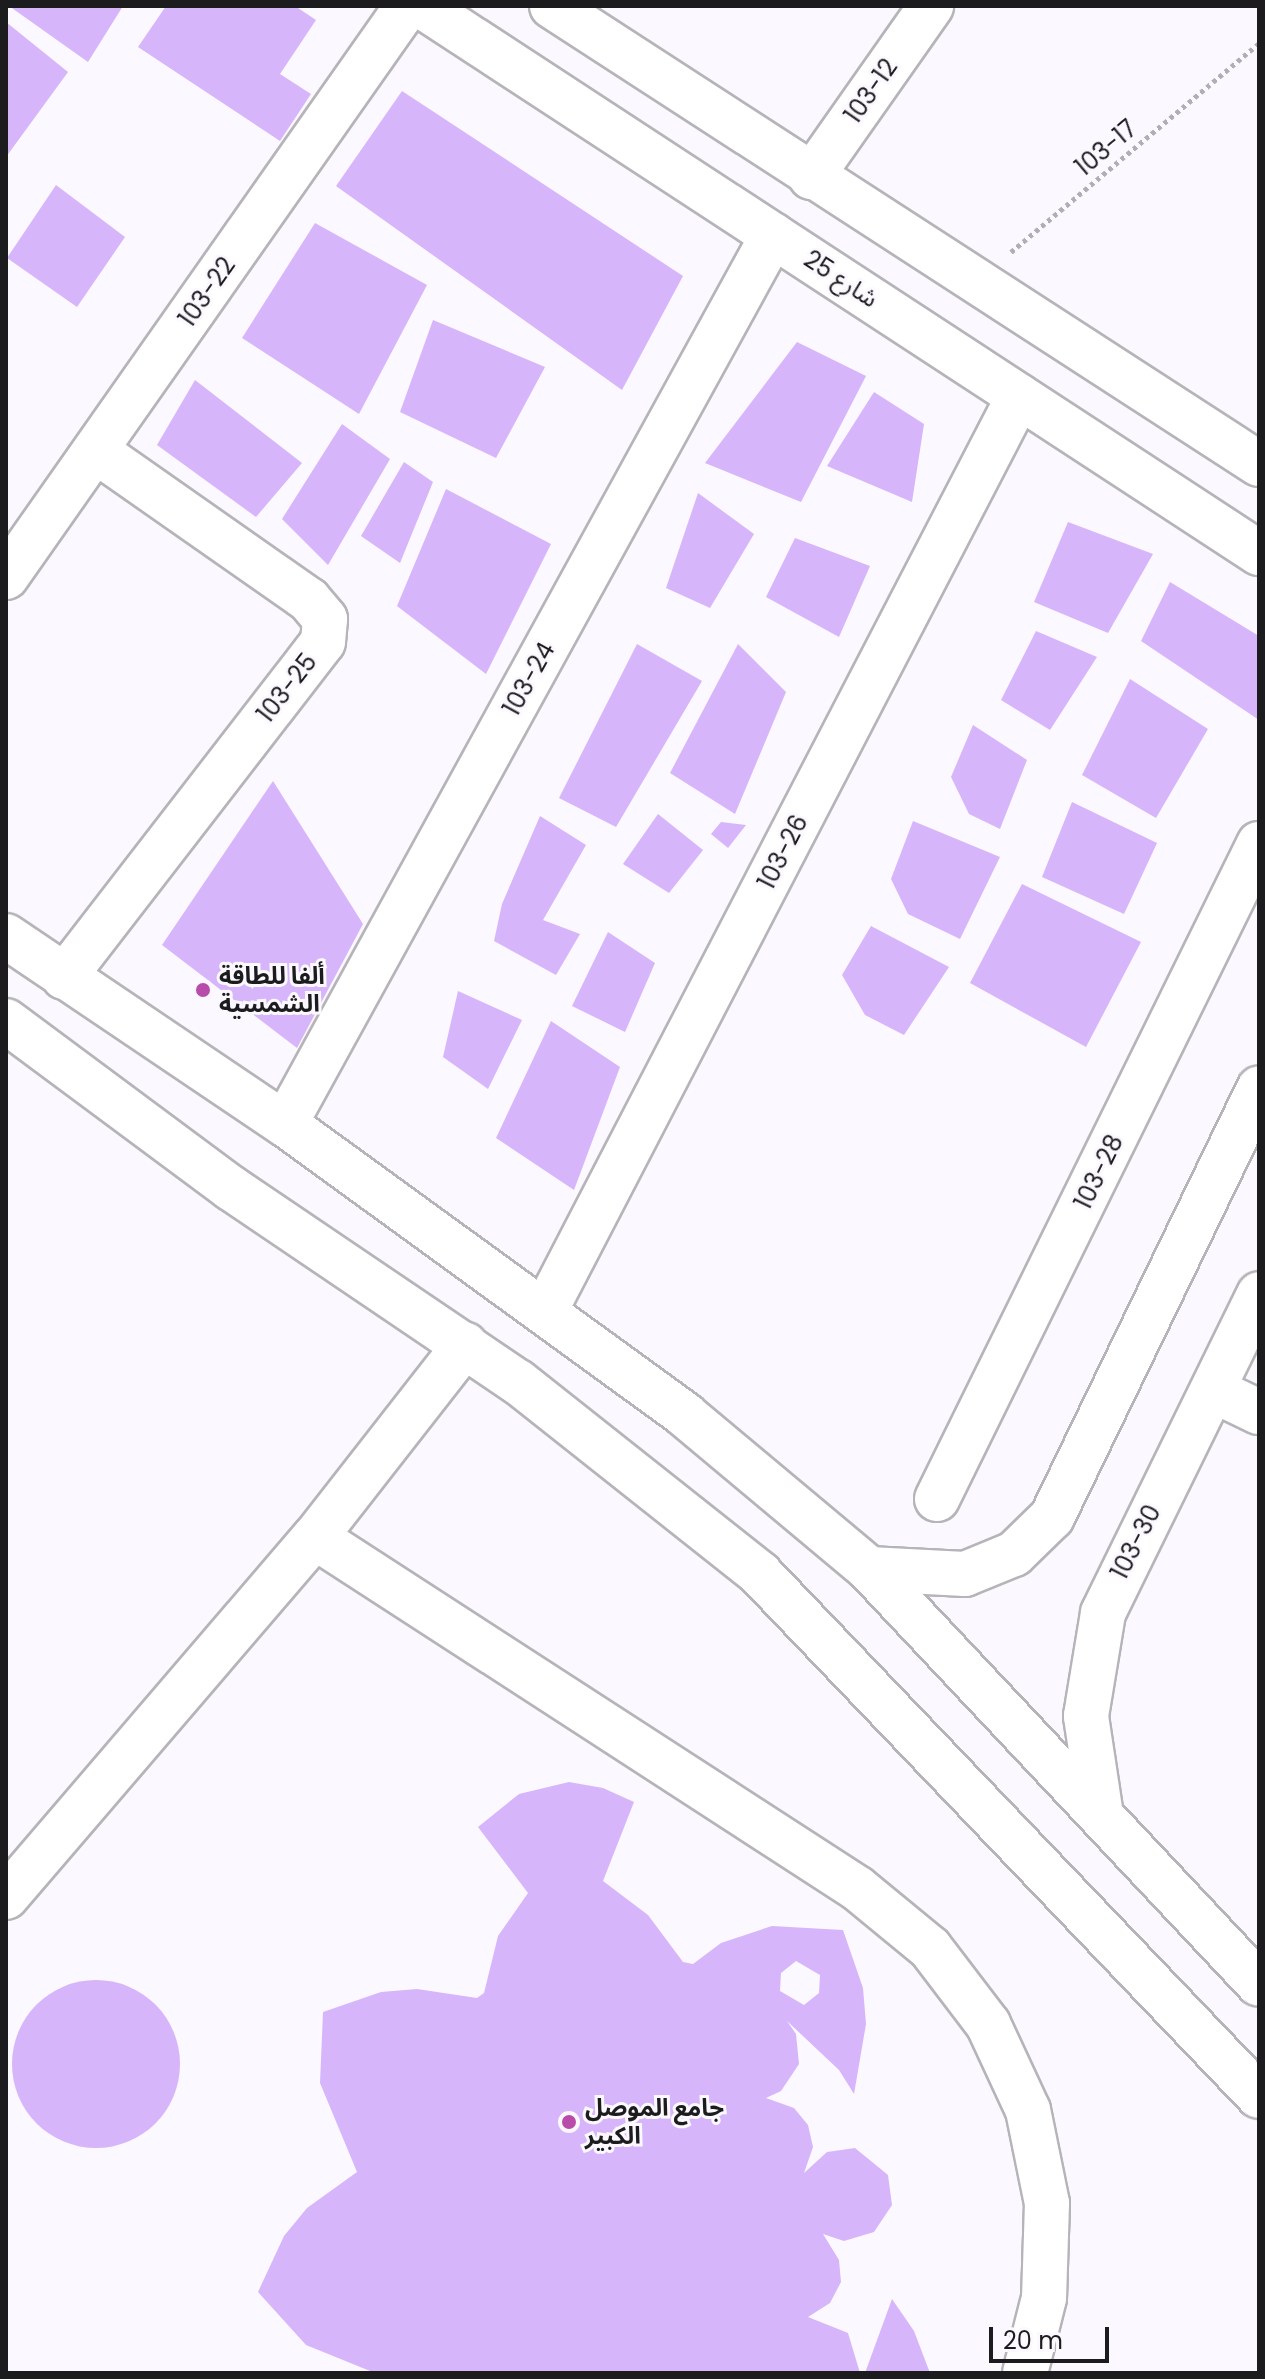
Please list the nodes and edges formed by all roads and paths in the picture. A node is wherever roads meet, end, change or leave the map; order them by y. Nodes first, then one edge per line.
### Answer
1 (407, 6) edge
2 (422, 6) edge
3 (552, 6) edge
4 (917, 15) edge
5 (1259, 43) edge
6 (811, 177) junction
7 (773, 235) junction
8 (976, 281) junction
9 (1019, 396) junction
10 (96, 451) junction
11 (1259, 464) edge
12 (1259, 553) edge
13 (6, 577) edge
14 (1259, 844) edge
15 (6, 936) edge
16 (64, 977) junction
17 (6, 1021) edge
18 (1259, 1088) edge
19 (285, 1124) junction
20 (1259, 1294) edge
21 (546, 1309) junction
22 (465, 1345) junction
23 (1213, 1390) junction
24 (1259, 1412) edge
25 (937, 1499) dead end
26 (315, 1537) junction
27 (869, 1569) junction
28 (1100, 1809) junction
29 (6, 1897) edge
30 (1259, 1984) edge
31 (1259, 2096) edge
32 (1025, 2373) edge

1 - 10 street, 103-22
2 - 7 street, شارع 25
3 - 6 street
4 - 6 street, 103-12
5 - 8 path, 103-17
6 - 8 street
7 - 9 street, شارع 25
7 - 19 street, 103-24
8 - 11 street
9 - 12 street, شارع 25
9 - 21 street, 103-26
10 - 13 street, 103-22
10 - 16 street, 103-25
14 - 25 street, 103-28
15 - 16 street
16 - 19 street
17 - 22 street
18 - 27 street
19 - 21 street
20 - 23 street, 103-30
21 - 27 street
22 - 26 street
22 - 31 street
23 - 24 street
23 - 28 street, 103-30
26 - 29 street
26 - 32 street
27 - 28 street
28 - 30 street

